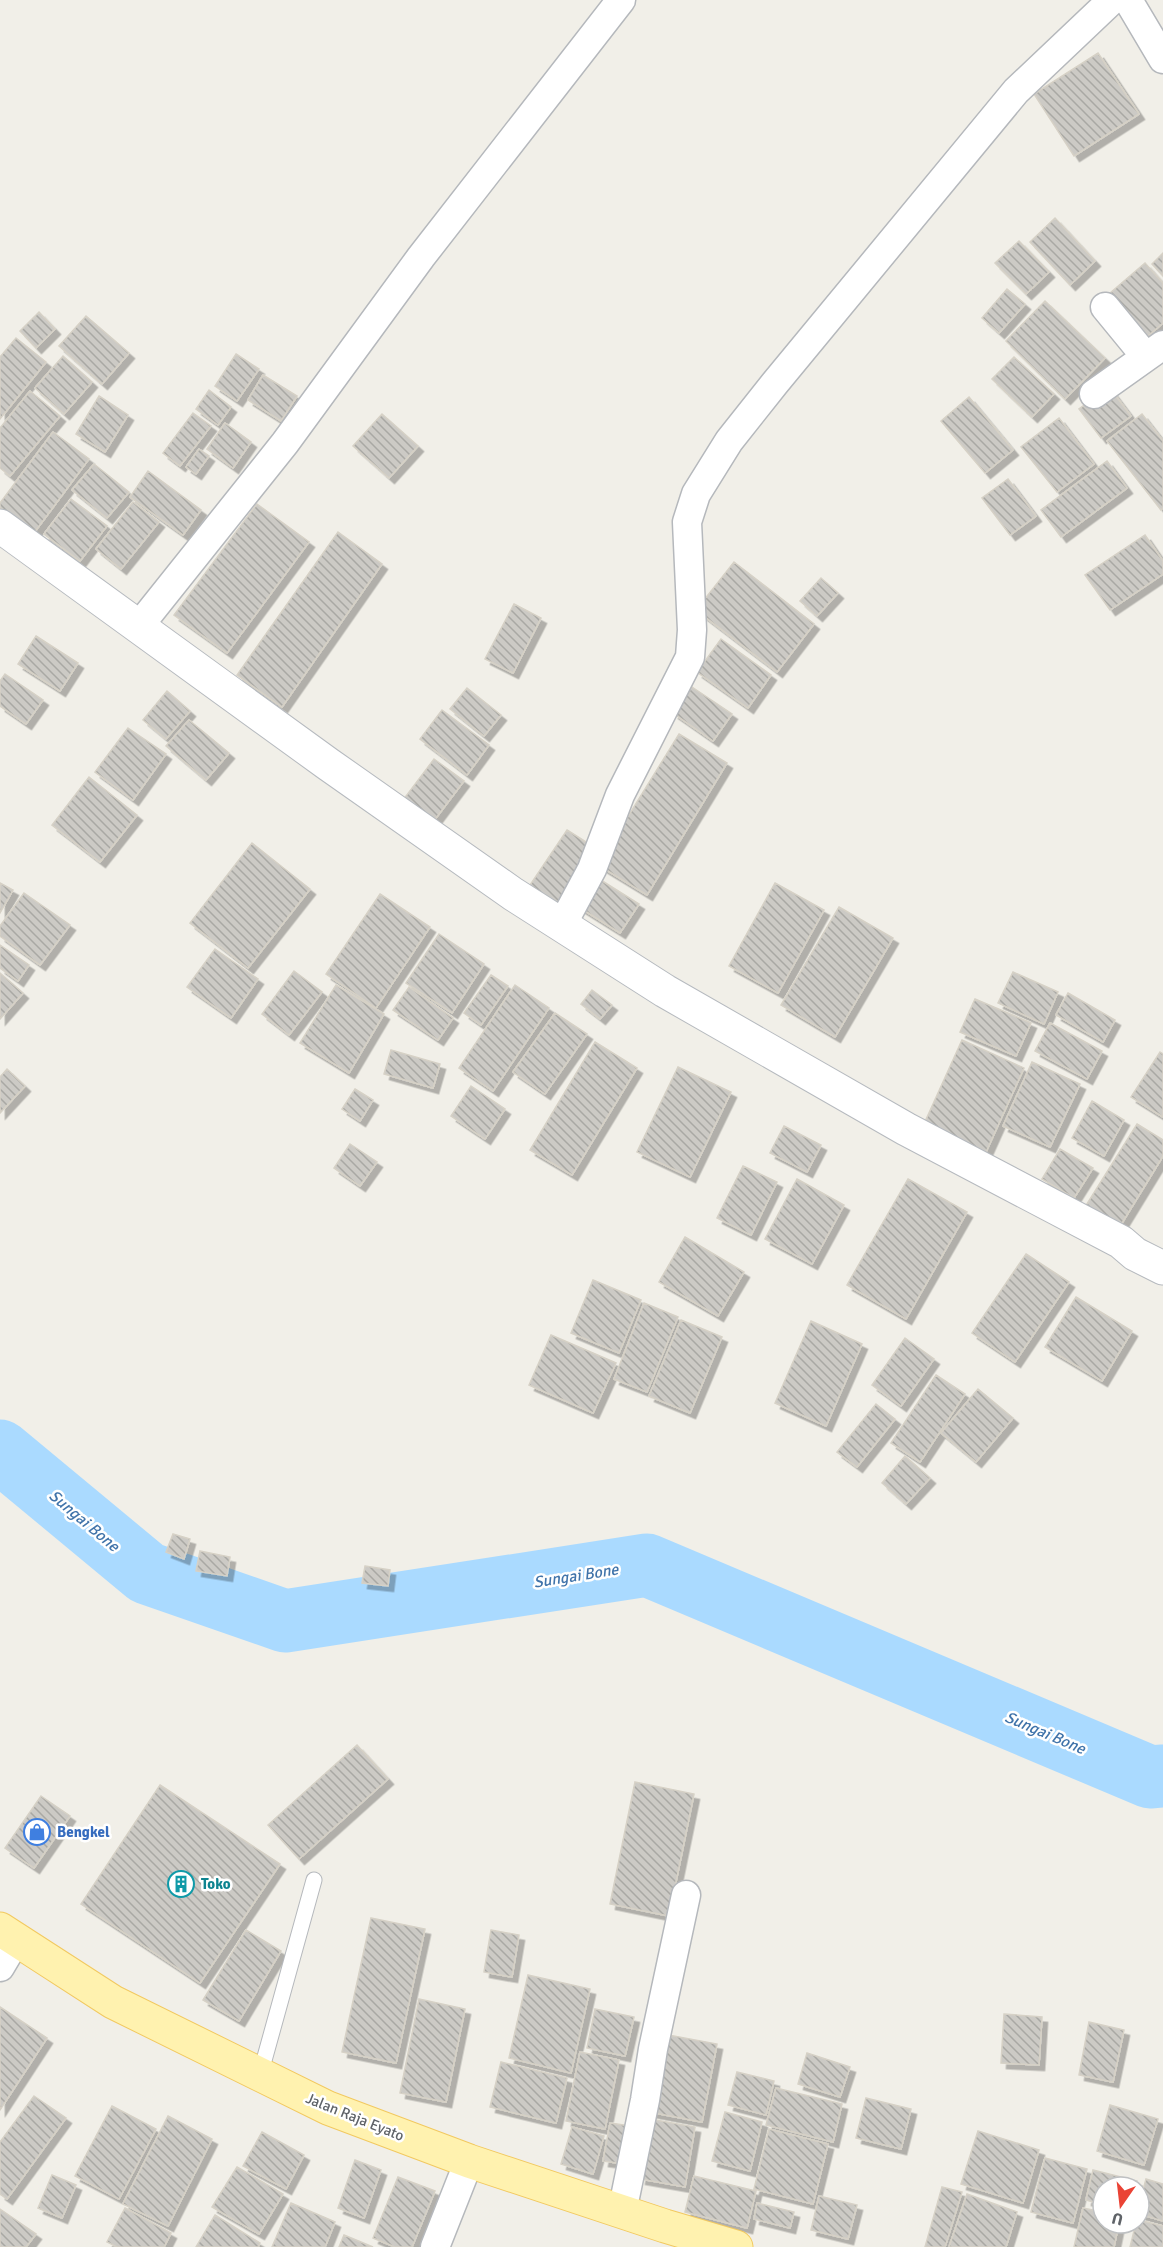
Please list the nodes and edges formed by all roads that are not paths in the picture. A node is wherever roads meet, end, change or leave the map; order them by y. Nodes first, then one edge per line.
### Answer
1 (621, 0) edge
2 (1112, 0) edge
3 (1128, 0) edge
4 (1163, 59) edge
5 (1105, 307) dead end
6 (1155, 351) edge
7 (1094, 394) dead end
8 (0, 526) edge
9 (139, 626) junction
10 (562, 925) junction
11 (1163, 1268) edge
12 (315, 1880) dead end
13 (686, 1895) dead end
14 (5, 1945) edge
15 (260, 2075) junction
16 (469, 2161) junction
17 (622, 2212) junction
18 (435, 2247) edge
19 (736, 2247) edge

1 - 9 street
2 - 10 street
3 - 4 street
5 - 6 street
6 - 7 street
8 - 9 street
9 - 10 street
10 - 11 street
12 - 15 lane
13 - 17 street
14 - 15 main road, Jalan Raja Eyato
15 - 16 main road, Jalan Raja Eyato
16 - 17 main road, Jalan Raja Eyato
16 - 18 street
17 - 19 main road, Jalan Raja Eyato

